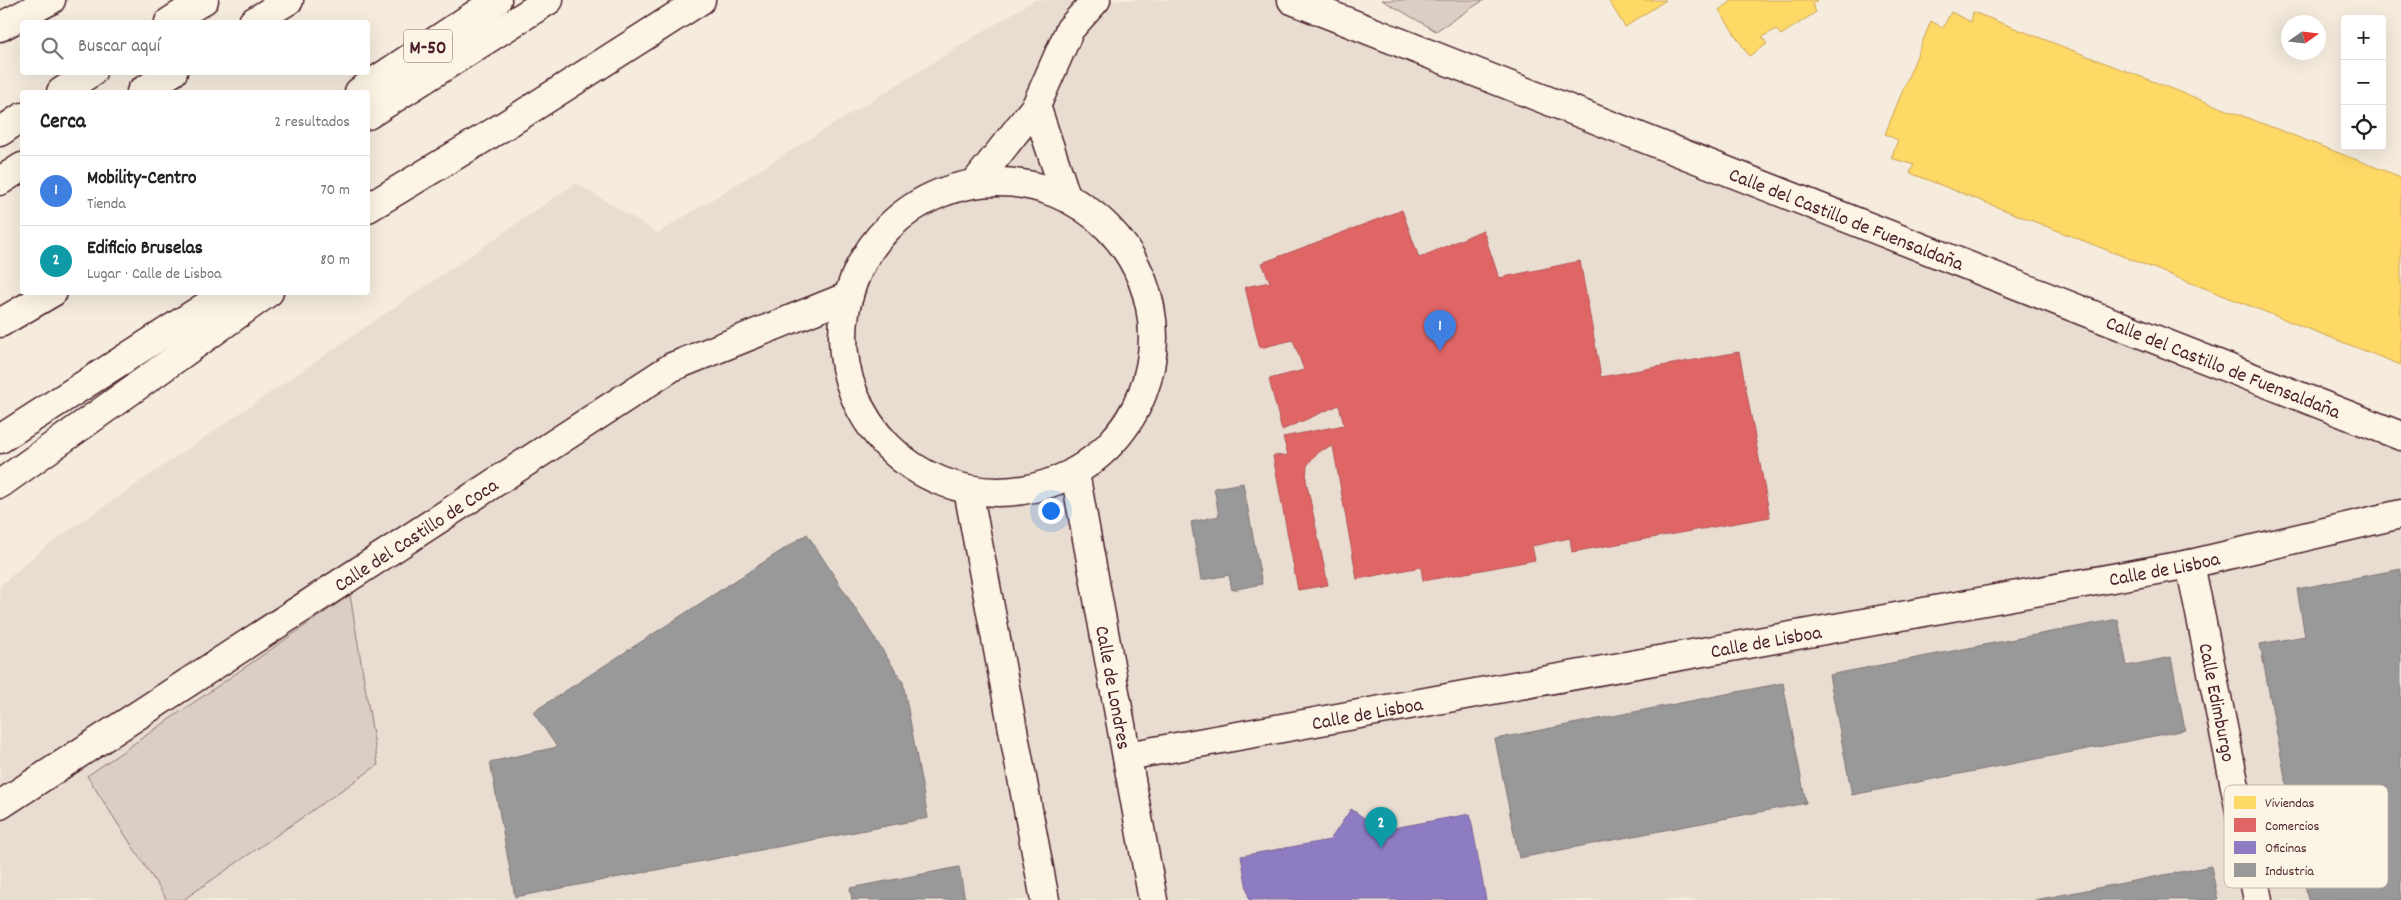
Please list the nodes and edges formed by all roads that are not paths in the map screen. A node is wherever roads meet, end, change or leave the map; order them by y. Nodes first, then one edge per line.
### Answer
1 (51, 0) edge
2 (204, 0) edge
3 (289, 0) edge
4 (497, 0) edge
5 (549, 0) edge
6 (701, 0) edge
7 (1096, 0) edge
8 (1292, 0) edge
9 (172, 20) edge
10 (256, 20) edge
11 (0, 27) edge
12 (87, 75) edge
13 (168, 75) edge
14 (64, 90) edge
15 (144, 90) edge
16 (362, 90) edge
17 (1036, 106) junction
18 (370, 114) edge
19 (20, 118) edge
20 (504, 126) junction
21 (0, 132) edge
22 (20, 168) edge
23 (0, 181) edge
24 (974, 182) junction
25 (1066, 196) junction
26 (370, 207) edge
27 (370, 222) edge
28 (48, 295) edge
29 (223, 295) edge
30 (265, 295) edge
31 (848, 296) junction
32 (0, 323) edge
33 (2401, 436) edge
34 (0, 439) edge
35 (1075, 473) junction
36 (0, 484) edge
37 (968, 490) junction
38 (2401, 514) edge
39 (2190, 564) junction
40 (1127, 756) junction
41 (2235, 785) edge
42 (0, 805) edge
43 (1045, 900) edge
44 (1153, 900) edge

1 - 11 main road
2 - 9 main road
3 - 10 main road
4 - 16 main road, M-50
5 - 18 main road
6 - 20 main road
7 - 17 main road
8 - 33 main road, Calle del Castillo de Fuensaldaña
12 - 14 main road
13 - 15 main road
17 - 24 main road
17 - 25 main road
19 - 21 main road
20 - 26 main road
20 - 27 main road
22 - 23 main road
24 - 25 main road
24 - 31 main road
25 - 35 main road
28 - 32 main road
29 - 34 main road
30 - 36 main road
31 - 37 main road
31 - 42 main road, Calle del Castillo de Coca
35 - 37 main road
35 - 40 main road, Calle de Londres
37 - 43 main road
38 - 39 main road, Calle de Lisboa
39 - 40 main road, Calle de Lisboa
39 - 41 main road, Calle Edimburgo
40 - 44 main road, Calle de Londres

